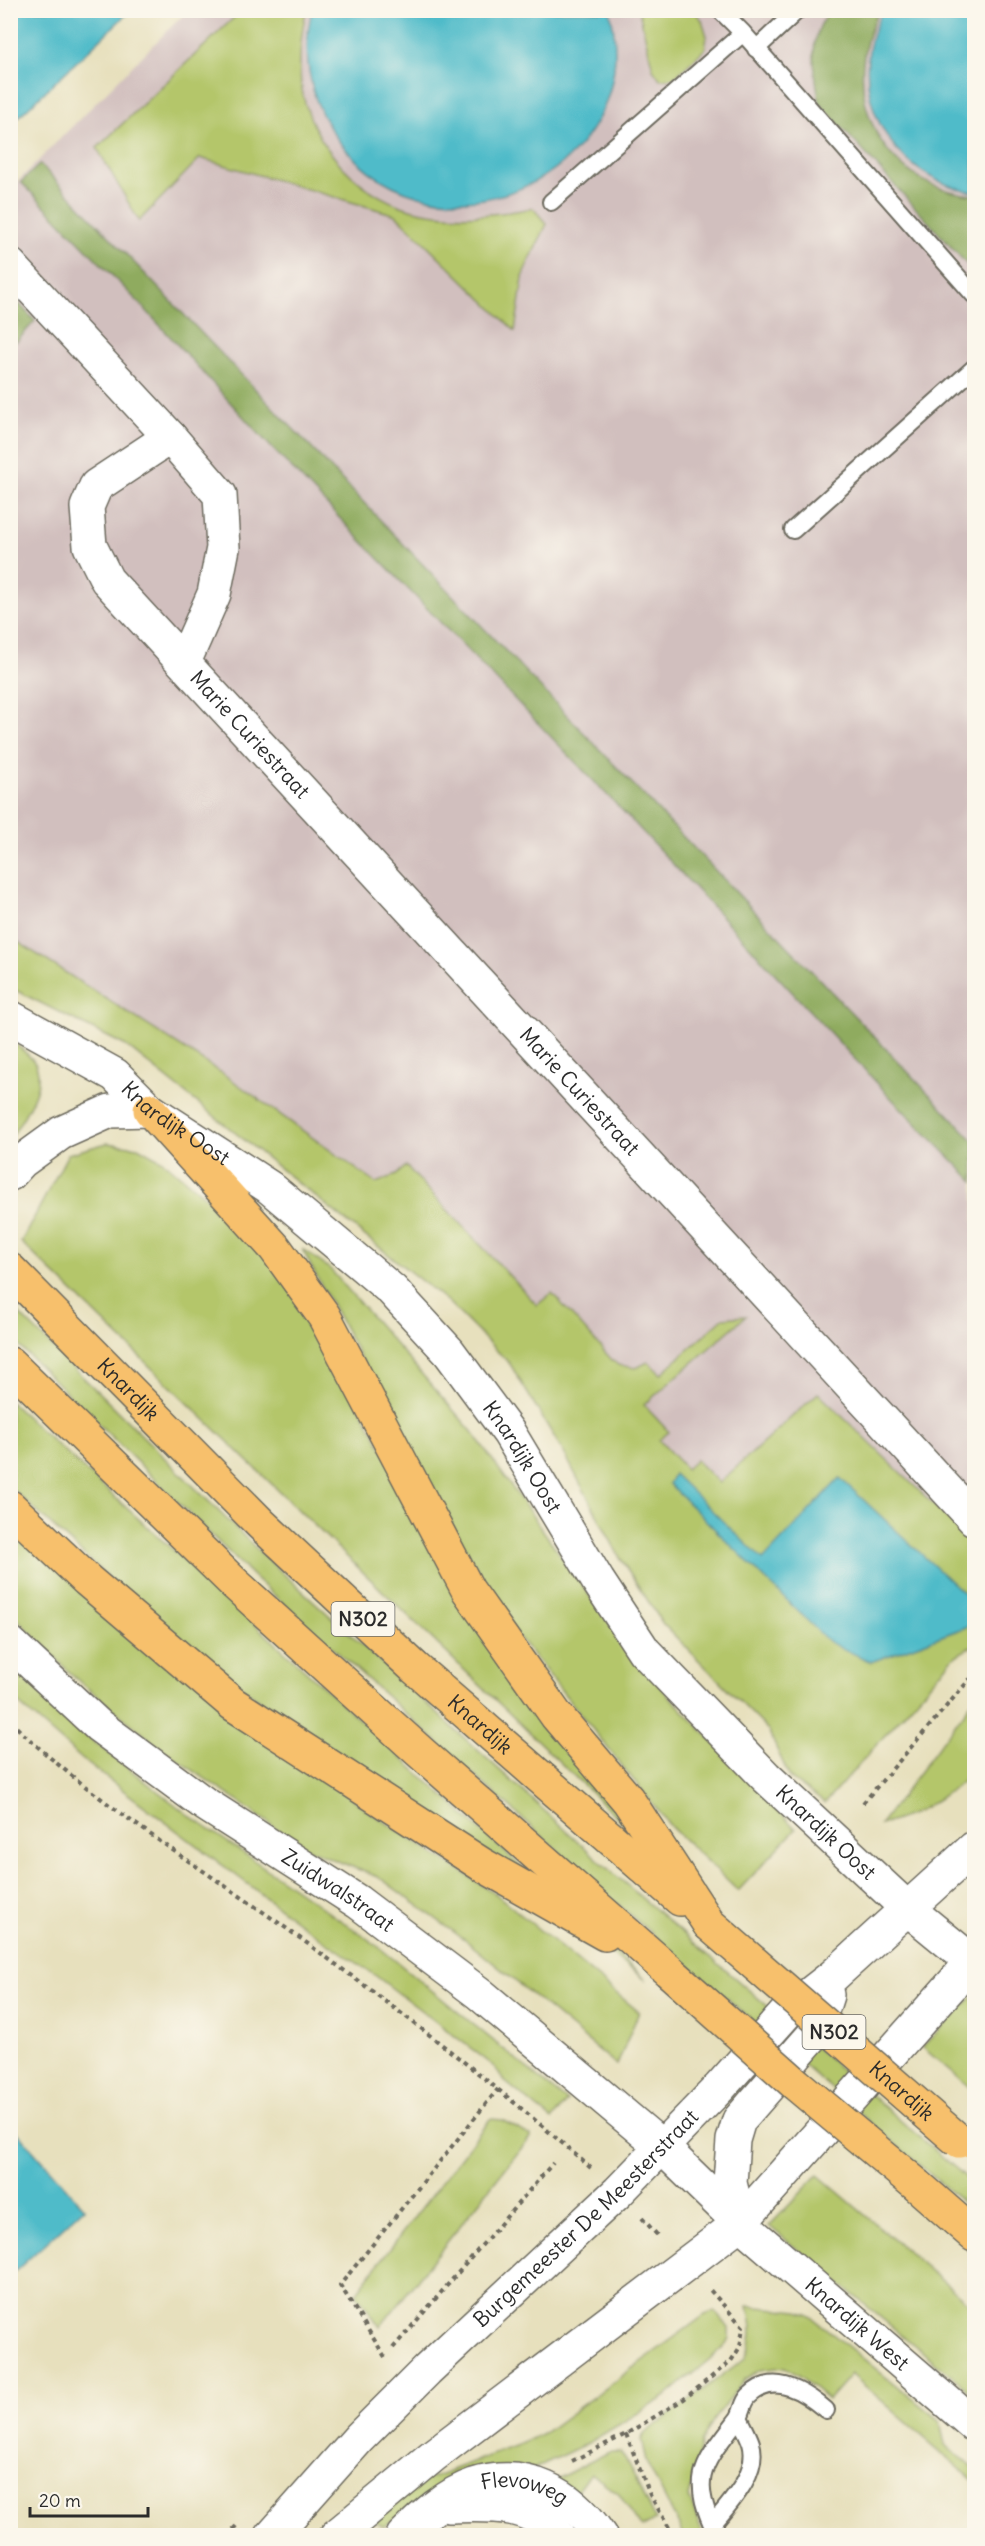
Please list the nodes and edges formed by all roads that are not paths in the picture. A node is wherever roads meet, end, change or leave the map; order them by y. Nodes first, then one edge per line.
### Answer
1 (720, 10) edge
2 (798, 10) edge
3 (742, 33) junction
4 (756, 49) junction
5 (550, 202) dead end
6 (10, 265) edge
7 (975, 295) edge
8 (975, 368) edge
9 (170, 437) junction
10 (793, 530) dead end
11 (184, 662) junction
12 (10, 1017) edge
13 (150, 1110) junction
14 (10, 1174) edge
15 (10, 1270) edge
16 (10, 1364) edge
17 (10, 1506) edge
18 (975, 1519) edge
19 (10, 1643) edge
20 (975, 1848) edge
21 (908, 1909) junction
22 (709, 1924) junction
23 (974, 1962) edge
24 (669, 1971) junction
25 (833, 1976) junction
26 (662, 2147) junction
27 (967, 2147) edge
28 (740, 2223) junction
29 (975, 2235) edge
30 (826, 2410) dead end
31 (740, 2417) junction
32 (975, 2425) edge
33 (436, 2506) junction
34 (715, 2530) edge
35 (284, 2531) edge
36 (336, 2535) edge
37 (403, 2535) edge
38 (558, 2535) edge
39 (600, 2535) edge

1 - 3 lane
2 - 4 lane
3 - 4 lane
3 - 5 lane
4 - 7 lane
6 - 9 street, Marie Curiestraat
8 - 10 lane
9 - 11 street, Marie Curiestraat
9 - 11 street, Marie Curiestraat
11 - 18 street, Marie Curiestraat
12 - 13 street, Knardijk Oost
13 - 14 street
13 - 21 street, Knardijk Oost
13 - 22 main road, N302
15 - 22 main road, Knardijk / N302
16 - 24 main road, N302
17 - 24 main road, N302
19 - 26 street, Zuidwalstraat
20 - 21 street, Burgemeester De Meesterstraat
21 - 23 street, Knardijk Oost
21 - 25 street, Burgemeester De Meesterstraat
22 - 27 main road, Knardijk / N302, bridge
23 - 28 street
24 - 29 main road, N302, bridge
25 - 26 street, Burgemeester De Meesterstraat
25 - 28 street
26 - 28 street, Zuidwalstraat
26 - 35 street, Burgemeester De Meesterstraat
28 - 32 street, Knardijk West
28 - 36 street
30 - 31 lane
31 - 34 lane
31 - 34 lane
33 - 37 street, Flevoweg
33 - 38 street, Flevoweg
33 - 39 street, Flevoweg

